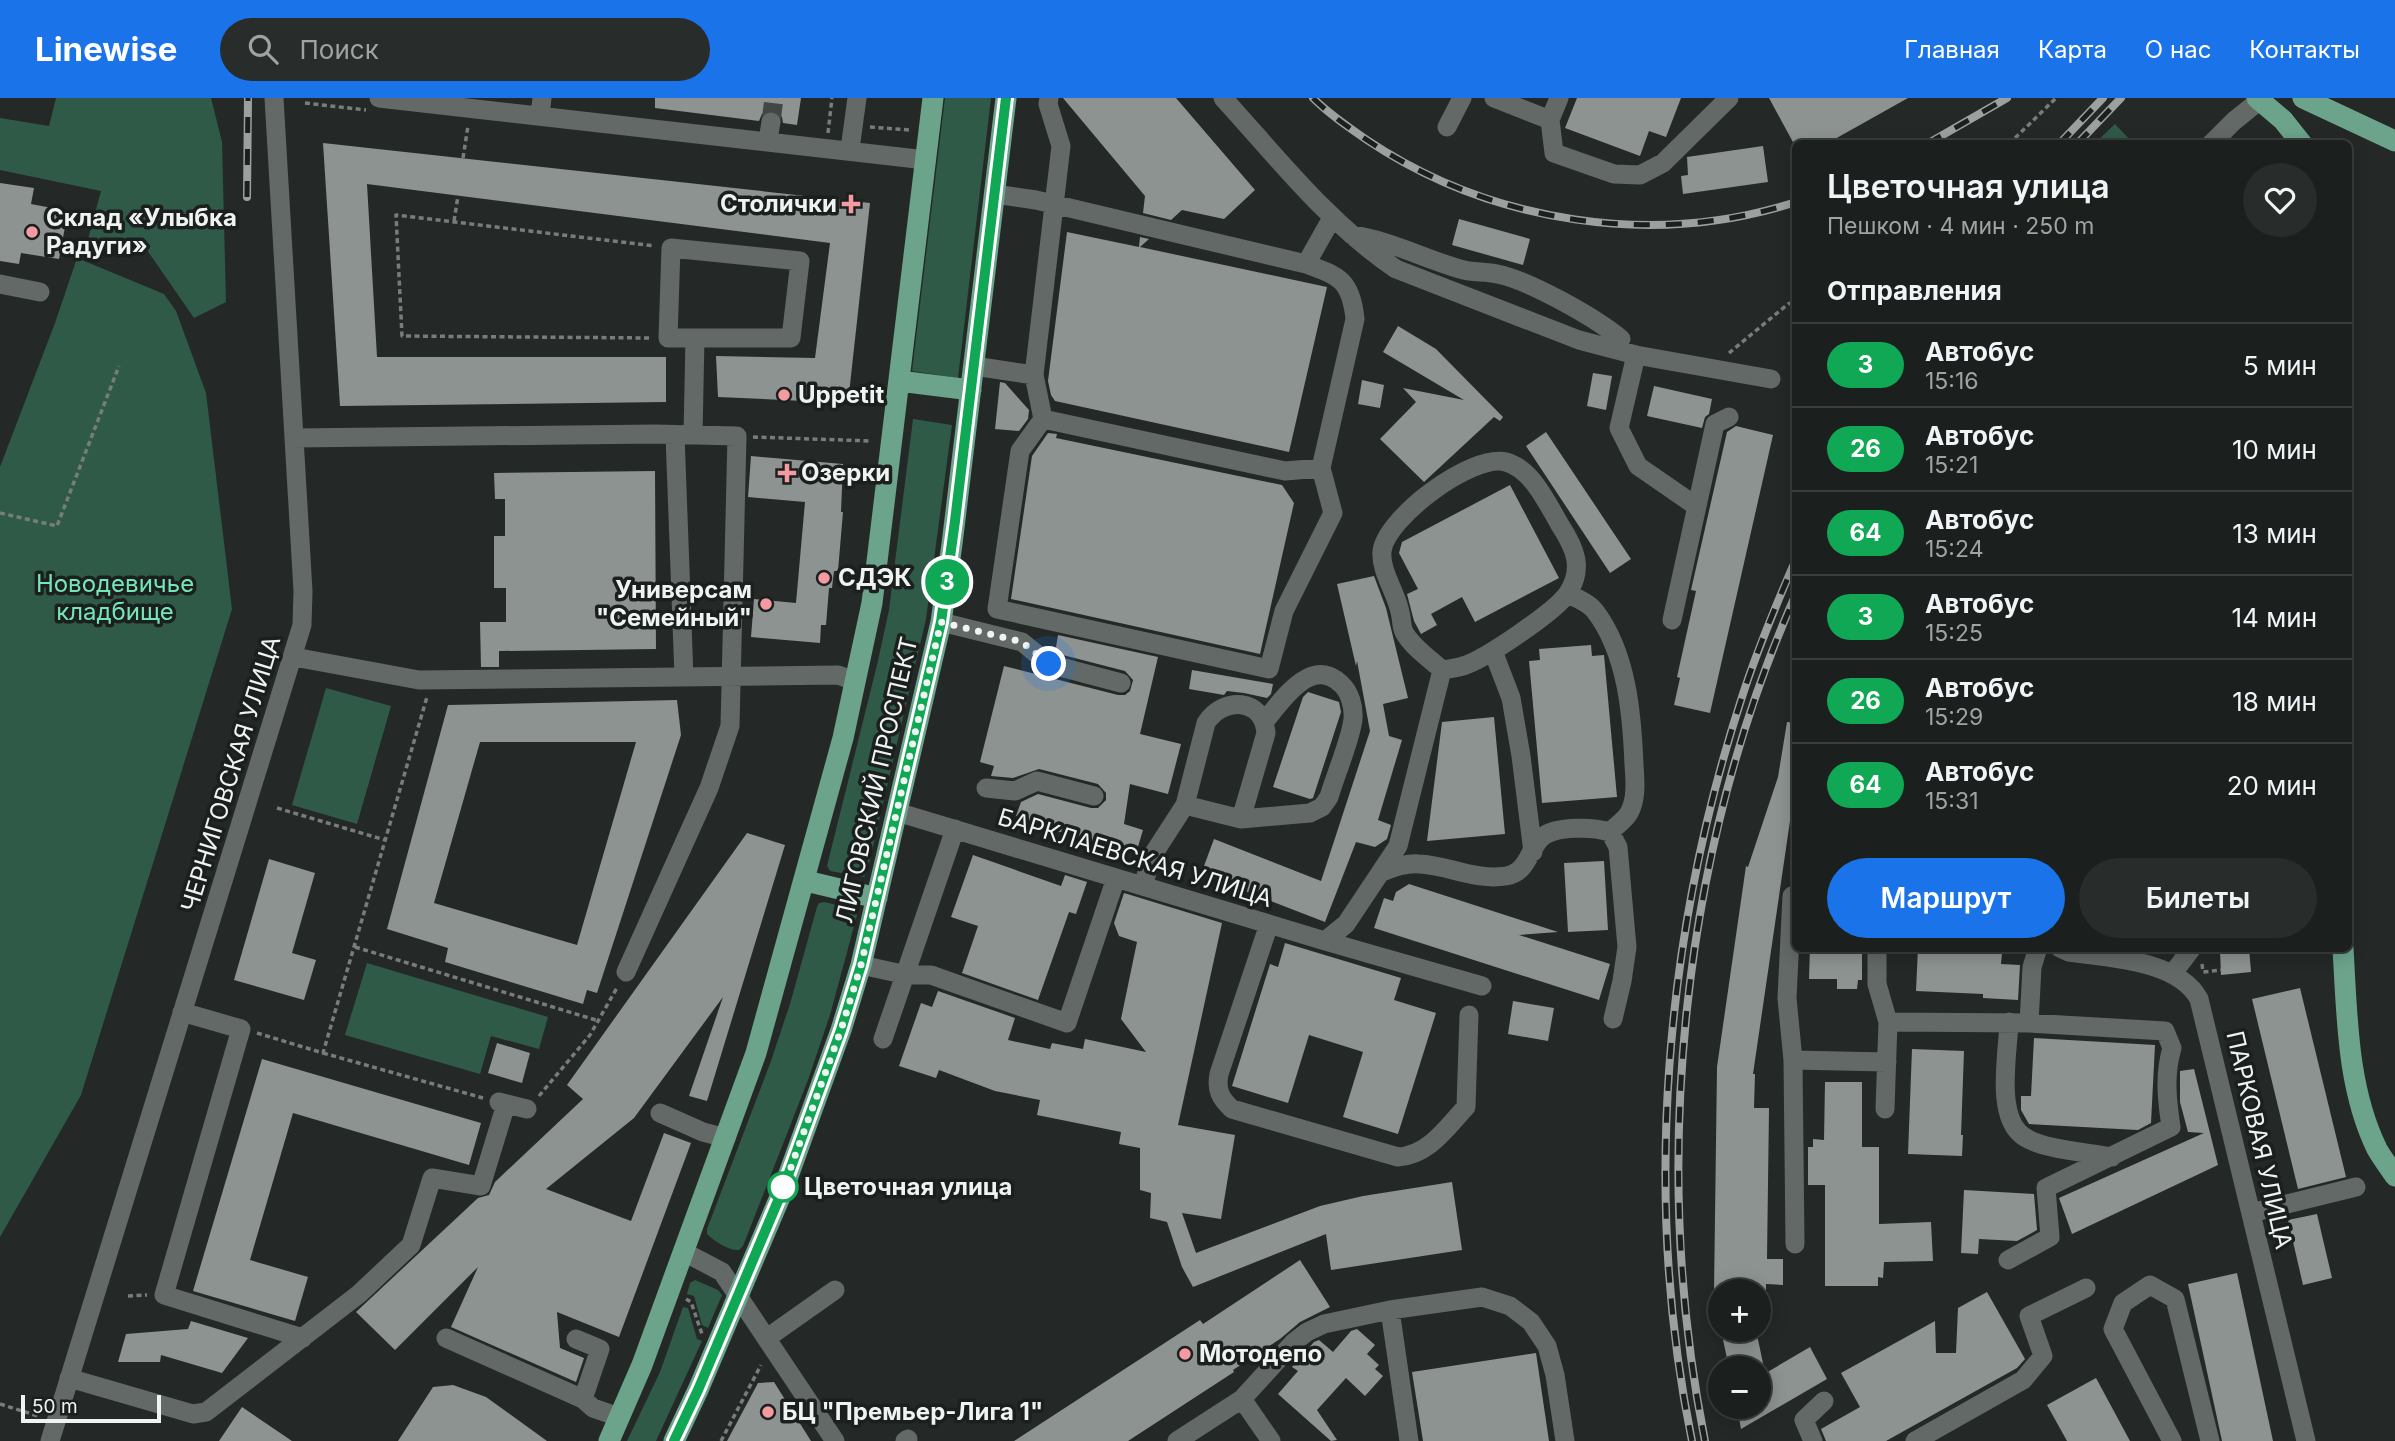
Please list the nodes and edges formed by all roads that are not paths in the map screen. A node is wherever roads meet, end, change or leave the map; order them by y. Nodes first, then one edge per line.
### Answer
1 (274, 98) edge
2 (379, 98) edge
3 (857, 98) edge
4 (933, 98) edge
5 (1006, 98) edge
6 (1049, 98) edge
7 (1223, 98) edge
8 (1462, 98) edge
9 (1494, 98) edge
10 (1559, 98) edge
11 (1729, 98) edge
12 (2303, 98) edge
13 (2252, 99) edge
14 (541, 107) edge
15 (1550, 120) junction
16 (1447, 127) dead end
17 (2215, 140) edge
18 (2299, 140) edge
19 (2395, 141) edge
20 (850, 149) junction
21 (926, 160) junction
22 (995, 194) junction
23 (1054, 206) junction
24 (1332, 218) junction
25 (1351, 234) junction
26 (1306, 264) junction
27 (0, 284) edge
28 (40, 292) dead end
29 (695, 338) junction
30 (1621, 339) dead end
31 (1636, 355) junction
32 (974, 366) junction
33 (1034, 375) junction
34 (1771, 379) dead end
35 (899, 381) junction
36 (971, 390) junction
37 (1729, 417) dead end
38 (1043, 419) junction
39 (684, 435) junction
40 (294, 438) junction
41 (1321, 467) junction
42 (1696, 506) junction
43 (1567, 594) junction
44 (1672, 620) dead end
45 (941, 622) junction
46 (1493, 650) junction
47 (294, 657) junction
48 (1442, 670) junction
49 (684, 677) junction
50 (732, 677) junction
51 (855, 681) junction
52 (1121, 683) dead end
53 (1265, 720) junction
54 (986, 788) dead end
55 (1094, 796) dead end
56 (1185, 804) junction
57 (897, 812) junction
58 (1241, 819) junction
59 (955, 829) junction
60 (1610, 832) junction
61 (1533, 852) junction
62 (1382, 872) junction
63 (1116, 878) junction
64 (806, 881) junction
65 (1143, 886) junction
66 (1792, 896) dead end
67 (877, 898) junction
68 (1269, 924) junction
69 (1325, 941) junction
70 (1877, 952) edge
71 (2037, 952) edge
72 (2069, 952) edge
73 (2343, 952) edge
74 (2197, 954) edge
75 (861, 965) junction
76 (626, 972) road end
77 (2173, 973) junction
78 (906, 975) junction
79 (1482, 986) dead end
80 (182, 1012) junction
81 (1469, 1015) dead end
82 (1613, 1019) dead end
83 (1888, 1022) junction
84 (2019, 1023) junction
85 (883, 1040) dead end
86 (1793, 1060) junction
87 (1887, 1062) junction
88 (527, 1109) road end
89 (1885, 1109) dead end
90 (660, 1113) dead end
91 (726, 1138) junction
92 (2112, 1157) junction
93 (2395, 1176) edge
94 (2356, 1187) dead end
95 (2251, 1213) junction
96 (1794, 1244) dead end
97 (684, 1252) junction
98 (2008, 1260) dead end
99 (2086, 1288) dead end
100 (835, 1290) dead end
101 (739, 1296) junction
102 (1390, 1310) junction
103 (303, 1338) junction
104 (446, 1338) dead end
105 (767, 1338) junction
106 (576, 1339) dead end
107 (69, 1378) junction
108 (583, 1399) junction
109 (1242, 1399) junction
110 (1824, 1401) dead end
111 (619, 1417) junction
112 (53, 1432) edge
113 (609, 1441) edge
114 (674, 1441) edge
115 (835, 1441) edge
116 (1177, 1441) edge
117 (1271, 1441) edge
118 (1409, 1441) edge
119 (1565, 1441) edge
120 (1813, 1441) edge
121 (1914, 1441) edge
122 (2172, 1441) edge
123 (2210, 1441) edge
124 (2305, 1441) edge

1 - 40 street, ЧЕРНИГОВСКАЯ УЛИЦА
2 - 14 street
3 - 20 street
4 - 21 main road, ЛИГОВСКИЙ ПРОСПЕКТ
5 - 22 main road, ЛИГОВСКИЙ ПРОСПЕКТ
6 - 23 street
7 - 24 street
8 - 16 street
9 - 15 street
10 - 15 street
11 - 15 street
12 - 19 main road
13 - 17 street
13 - 18 main road
14 - 20 street
20 - 21 street
21 - 35 main road, ЛИГОВСКИЙ ПРОСПЕКТ
22 - 23 street
22 - 32 main road, ЛИГОВСКИЙ ПРОСПЕКТ
23 - 26 street
23 - 33 street
24 - 25 street
24 - 26 street
25 - 30 street
25 - 31 street
26 - 41 street
27 - 28 street
29 - 29 street
29 - 39 street
31 - 34 street
31 - 42 street
32 - 33 street
32 - 36 main road, ЛИГОВСКИЙ ПРОСПЕКТ
33 - 38 street
35 - 36 main road
35 - 51 main road, ЛИГОВСКИЙ ПРОСПЕКТ
36 - 45 main road, ЛИГОВСКИЙ ПРОСПЕКТ
37 - 42 street
38 - 41 street
38 - 41 street
39 - 40 street
39 - 49 street
39 - 50 street
40 - 47 street, ЧЕРНИГОВСКАЯ УЛИЦА
42 - 44 street
43 - 46 street
43 - 48 street
43 - 60 street
45 - 52 street
45 - 57 main road, ЛИГОВСКИЙ ПРОСПЕКТ
46 - 48 street
46 - 61 street
47 - 49 street
47 - 80 street, ЧЕРНИГОВСКАЯ УЛИЦА
48 - 62 street
49 - 50 street
50 - 51 street
50 - 76 street
51 - 64 main road, ЛИГОВСКИЙ ПРОСПЕКТ
53 - 56 street
53 - 58 street
53 - 58 street
54 - 55 street
56 - 58 street
56 - 65 street
57 - 59 street, БАРКЛАЕВСКАЯ УЛИЦА
57 - 67 main road, ЛИГОВСКИЙ ПРОСПЕКТ
59 - 63 street, БАРКЛАЕВСКАЯ УЛИЦА
59 - 78 street
60 - 61 street
60 - 82 street
61 - 62 street
62 - 69 street
63 - 65 street, БАРКЛАЕВСКАЯ УЛИЦА
63 - 78 street
64 - 67 main road
64 - 91 main road, ЛИГОВСКИЙ ПРОСПЕКТ
65 - 68 street, БАРКЛАЕВСКАЯ УЛИЦА
66 - 86 street
67 - 75 main road, ЛИГОВСКИЙ ПРОСПЕКТ
68 - 69 street, БАРКЛАЕВСКАЯ УЛИЦА
68 - 81 street
69 - 79 street, БАРКЛАЕВСКАЯ УЛИЦА
70 - 83 street
71 - 84 street
72 - 77 street
73 - 93 main road
74 - 77 street
75 - 78 street
75 - 101 main road, ЛИГОВСКИЙ ПРОСПЕКТ
77 - 95 street, ПАРКОВАЯ УЛИЦА
78 - 85 street
80 - 103 street
80 - 107 street, ЧЕРНИГОВСКАЯ УЛИЦА
83 - 84 street
83 - 87 street
84 - 92 street
84 - 92 street
86 - 87 street
86 - 96 street
87 - 89 street
88 - 103 street
90 - 91 street
91 - 97 main road, ЛИГОВСКИЙ ПРОСПЕКТ
92 - 98 street
94 - 95 street
95 - 124 street, ПАРКОВАЯ УЛИЦА
97 - 101 street
97 - 111 main road, ЛИГОВСКИЙ ПРОСПЕКТ
99 - 121 street
100 - 105 street
101 - 105 street
101 - 114 main road, ЛИГОВСКИЙ ПРОСПЕКТ
102 - 109 street
102 - 118 street
102 - 119 street
103 - 107 street
104 - 108 street
105 - 115 street
106 - 108 street
107 - 112 street, ЧЕРНИГОВСКАЯ УЛИЦА
108 - 111 street
109 - 116 street
109 - 117 street
110 - 120 street
111 - 113 main road, ЛИГОВСКИЙ ПРОСПЕКТ
122 - 123 street

